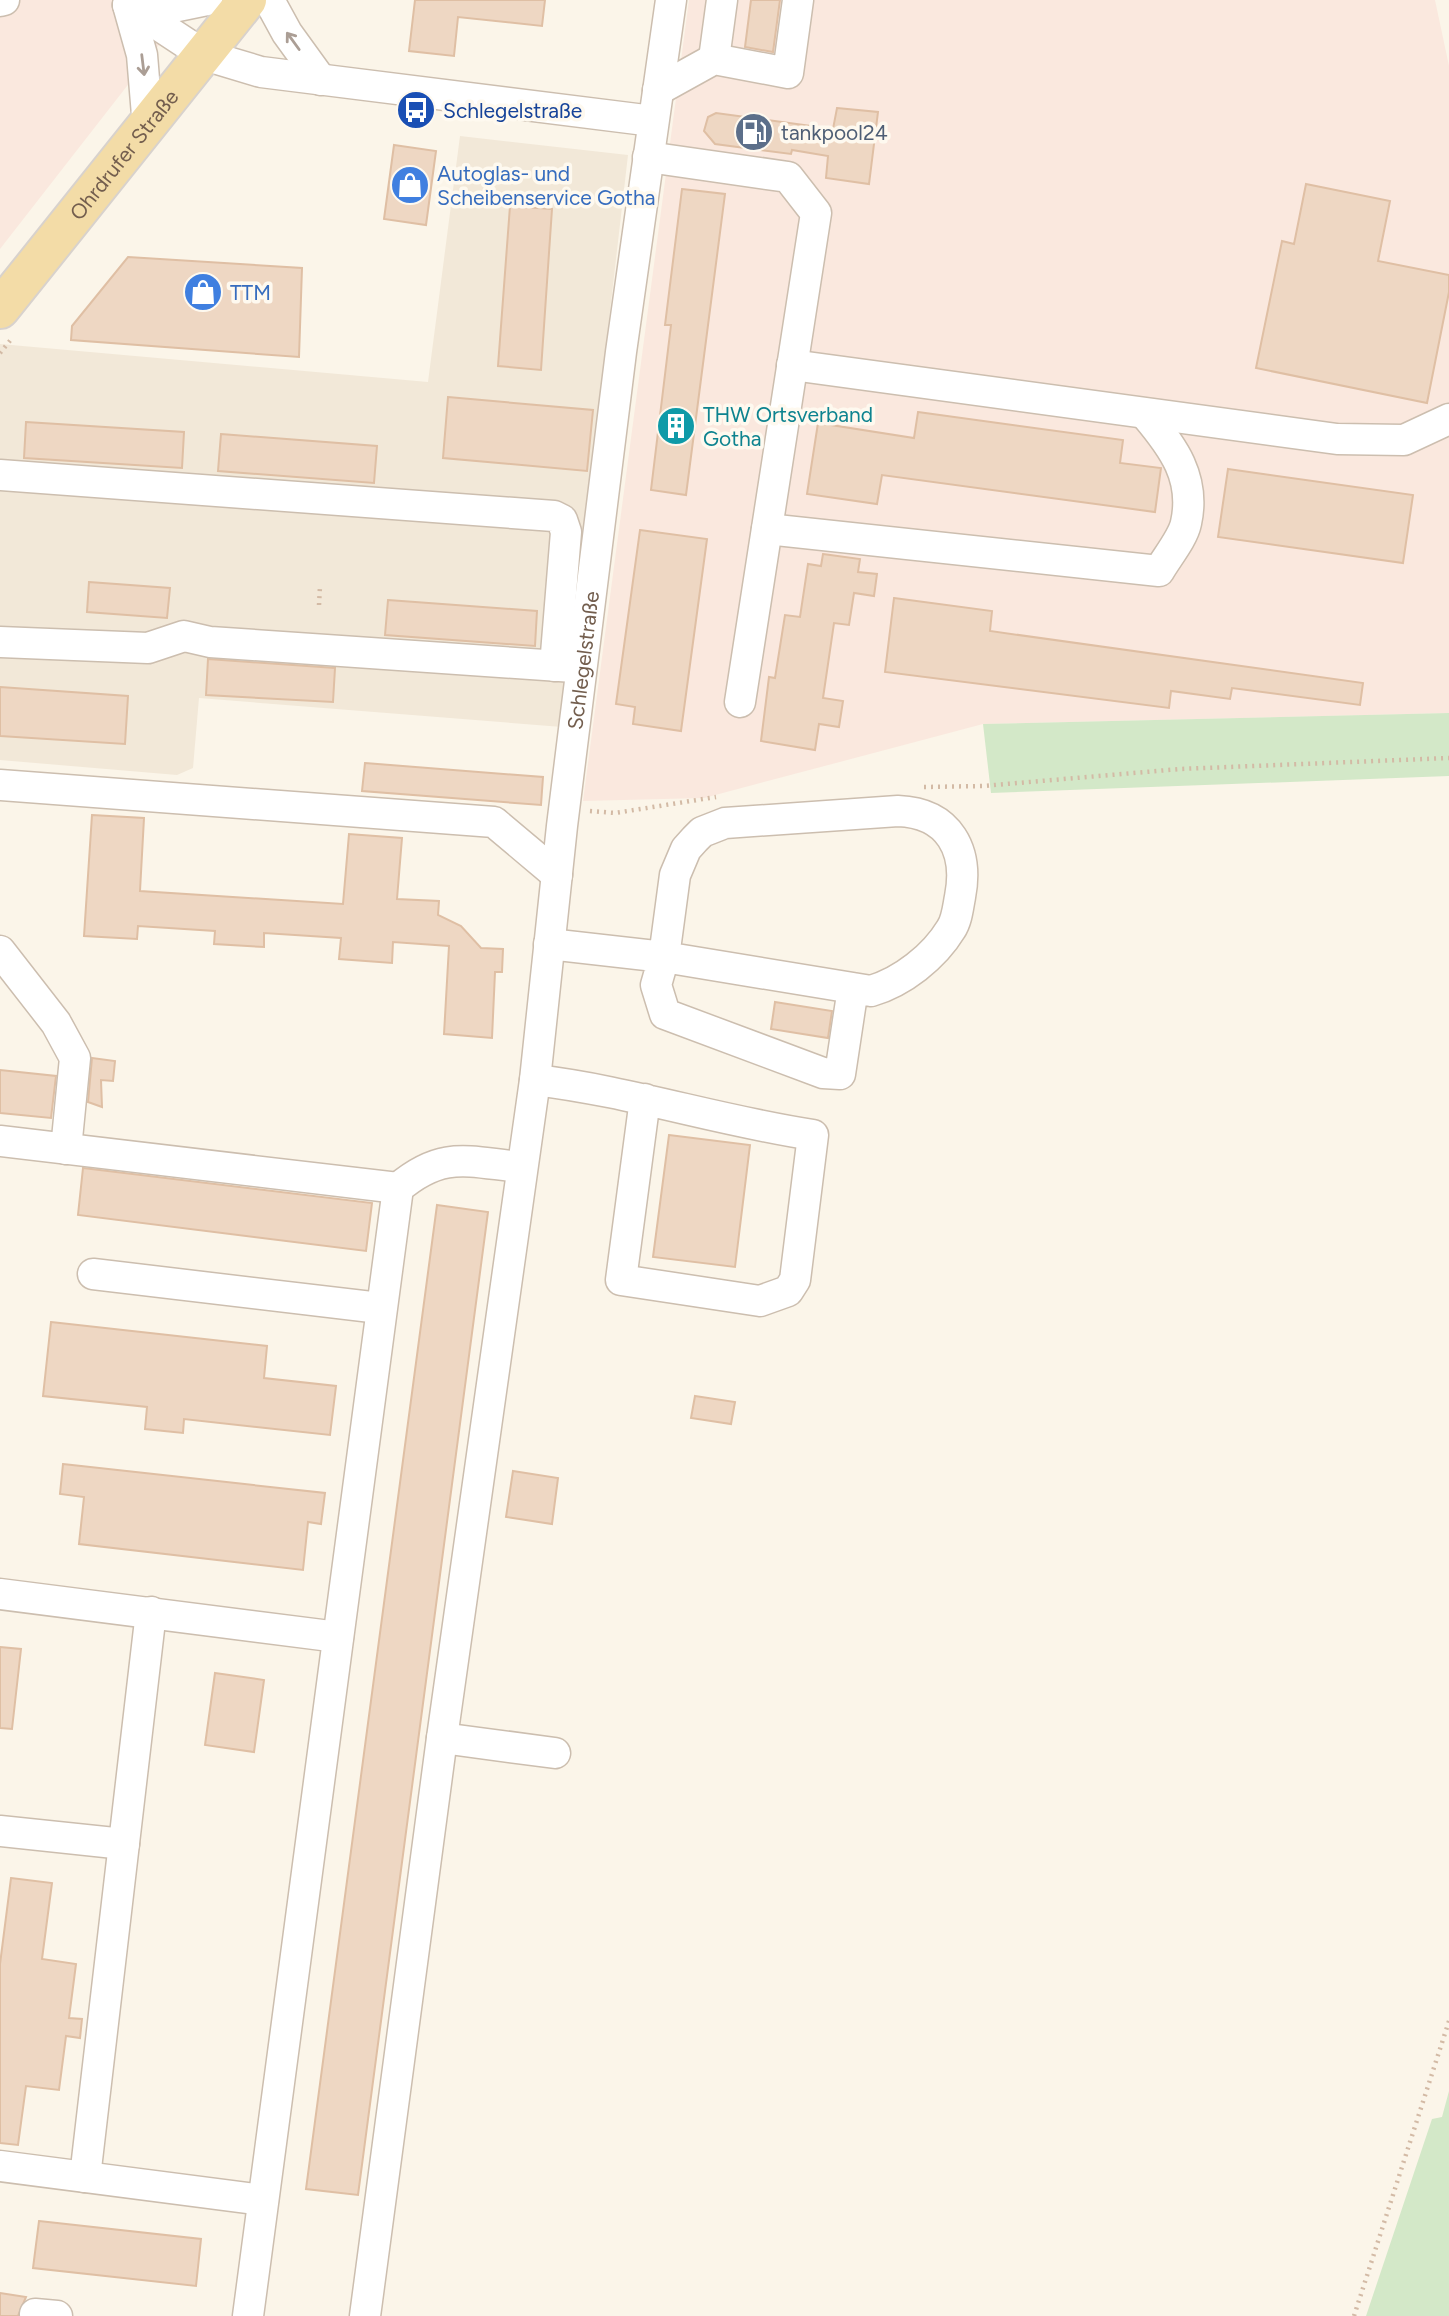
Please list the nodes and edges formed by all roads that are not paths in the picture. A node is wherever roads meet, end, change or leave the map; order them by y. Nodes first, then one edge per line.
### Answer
1 (207, 0) edge
2 (247, 0) edge
3 (270, 0) edge
4 (671, 0) edge
5 (722, 0) edge
6 (798, 0) edge
7 (121, 2) edge
8 (204, 55) junction
9 (714, 59) junction
10 (321, 80) junction
11 (658, 90) junction
12 (653, 121) junction
13 (148, 127) junction
14 (648, 157) junction
15 (0, 309) edge
16 (792, 365) junction
17 (1146, 415) junction
18 (1449, 419) edge
19 (0, 475) edge
20 (767, 529) junction
21 (0, 642) edge
22 (569, 667) junction
23 (740, 702) dead end
24 (0, 785) edge
25 (557, 875) junction
26 (550, 944) junction
27 (0, 951) edge
28 (664, 957) junction
29 (853, 988) junction
30 (535, 1080) junction
31 (645, 1099) junction
32 (0, 1141) edge
33 (66, 1149) junction
34 (521, 1167) junction
35 (398, 1188) junction
36 (93, 1274) dead end
37 (380, 1308) junction
38 (0, 1594) edge
39 (151, 1612) junction
40 (338, 1637) junction
41 (442, 1738) junction
42 (555, 1753) dead end
43 (0, 1831) edge
44 (124, 1844) junction
45 (0, 2166) edge
46 (85, 2177) junction
47 (263, 2200) junction
48 (248, 2316) edge
49 (365, 2316) edge

1 - 7 street
2 - 8 main road, Ohrdrufer Straße
10 -> 3 street
4 - 11 street, Schlegelstraße
5 - 9 street
6 - 9 street
7 - 8 street
7 -> 13 street
8 - 10 street
8 - 13 main road, Ohrdrufer Straße
9 - 11 street
10 - 12 street
11 - 12 street, Schlegelstraße
12 - 14 street, Schlegelstraße
13 - 15 main road, Ohrdrufer Straße
14 - 16 street
14 - 22 street, Schlegelstraße
16 - 17 street
16 - 20 street
17 - 18 street
17 - 20 street
19 - 22 street
20 - 23 street
21 - 22 street
22 - 25 street, Schlegelstraße
24 - 25 street
25 - 26 street, Schlegelstraße
26 - 28 street
26 - 30 street, Schlegelstraße
27 - 33 street
28 - 29 street
28 - 29 street
28 - 29 street
30 - 31 street
30 - 34 street, Schlegelstraße
31 - 31 street
32 - 33 street
33 - 35 street
34 - 35 street
34 - 41 street, Schlegelstraße
35 - 37 street
36 - 37 street
37 - 40 street
38 - 39 street
39 - 40 street
39 - 44 street
40 - 47 street
41 - 42 street
41 - 49 street, Schlegelstraße
43 - 44 street
44 - 46 street
45 - 46 street
46 - 47 street
47 - 48 street

